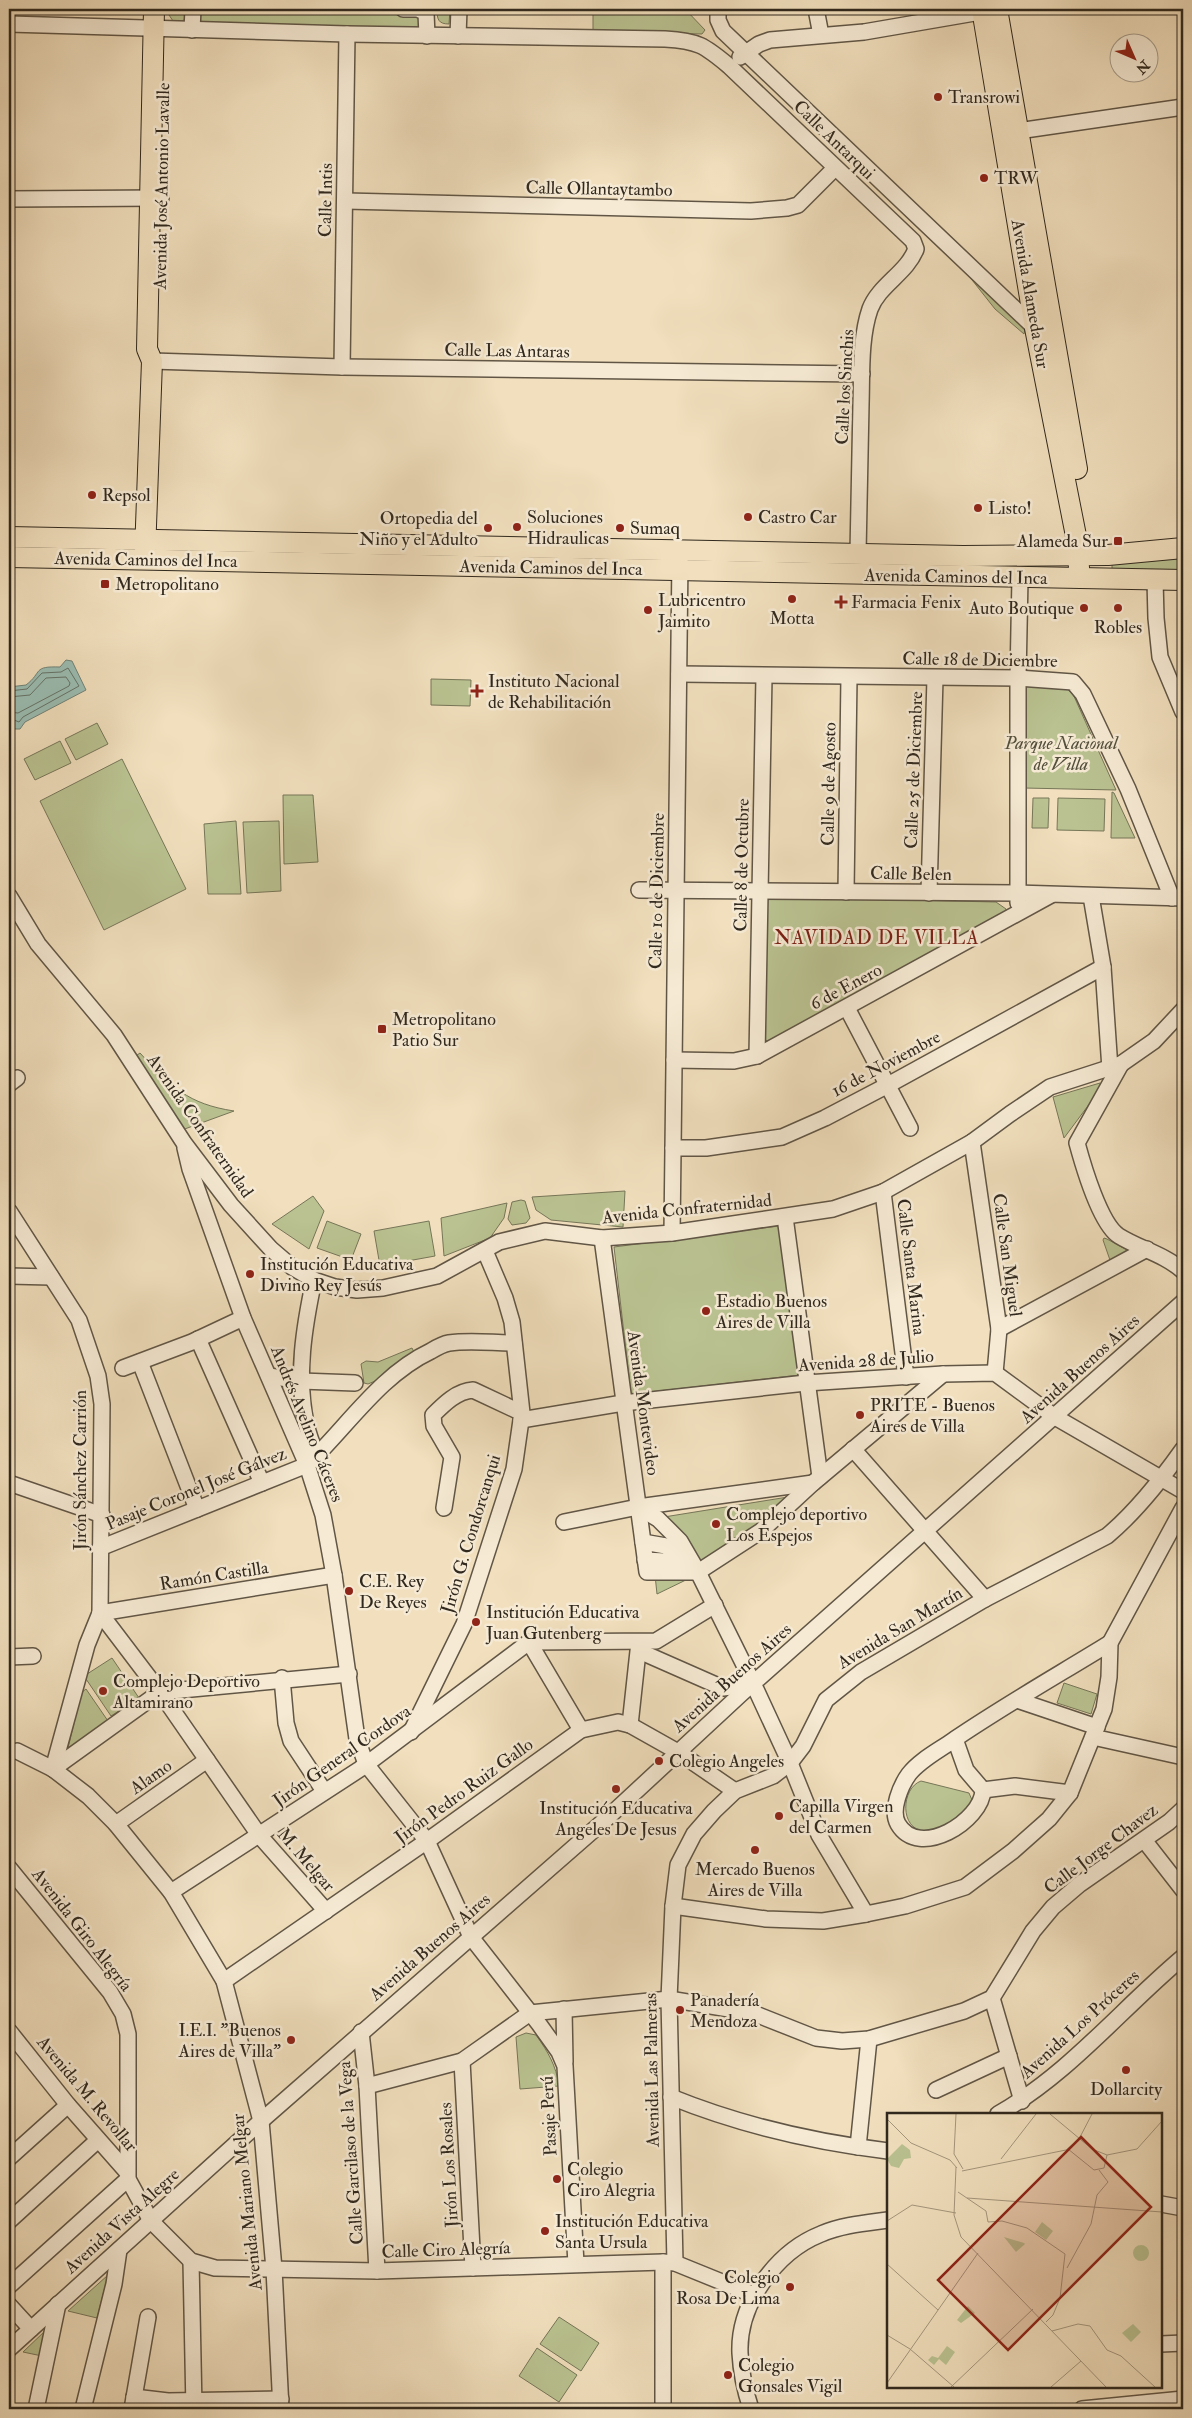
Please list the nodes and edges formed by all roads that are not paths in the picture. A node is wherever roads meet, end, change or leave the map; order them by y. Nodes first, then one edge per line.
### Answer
1 (154, 9) edge
2 (164, 9) edge
3 (193, 9) edge
4 (404, 9) edge
5 (458, 9) edge
6 (718, 9) edge
7 (816, 9) edge
8 (990, 9) edge
9 (9, 24) edge
10 (159, 30) junction
11 (192, 30) junction
12 (347, 34) junction
13 (821, 35) junction
14 (427, 36) junction
15 (458, 36) junction
16 (746, 52) junction
17 (729, 66) junction
18 (1183, 107) edge
19 (1018, 131) junction
20 (835, 168) junction
21 (156, 198) junction
22 (9, 199) edge
23 (346, 201) junction
24 (912, 241) joint
25 (1035, 328) junction
26 (152, 361) junction
27 (342, 367) junction
28 (862, 374) junction
29 (9, 537) edge
30 (1183, 548) edge
31 (145, 550) junction
32 (680, 550) junction
33 (858, 553) junction
34 (1085, 556) junction
35 (9, 557) edge
36 (680, 570) junction
37 (1020, 578) junction
38 (1087, 580) junction
39 (1155, 580) junction
40 (1183, 580) edge
41 (678, 674) junction
42 (764, 676) junction
43 (849, 677) junction
44 (935, 678) junction
45 (1018, 678) junction
46 (1183, 712) edge
47 (639, 890) dead end
48 (676, 890) junction
49 (760, 891) junction
50 (846, 892) junction
51 (929, 893) junction
52 (1016, 893) junction
53 (1052, 894) junction
54 (9, 896) edge
55 (1091, 896) junction
56 (1178, 898) edge
57 (1019, 912) junction
58 (1103, 967) junction
59 (847, 1008) junction
60 (1183, 1010) edge
61 (757, 1056) junction
62 (674, 1060) junction
63 (1116, 1067) junction
64 (888, 1085) junction
65 (910, 1128) dead end
66 (972, 1142) junction
67 (184, 1143) junction
68 (673, 1148) junction
69 (883, 1192) junction
70 (9, 1211) edge
71 (785, 1217) junction
72 (672, 1233) junction
73 (602, 1238) junction
74 (1147, 1249) junction
75 (485, 1251) junction
76 (1183, 1271) edge
77 (9, 1276) edge
78 (52, 1277) junction
79 (314, 1280) junction
80 (1183, 1302) edge
81 (243, 1318) junction
82 (999, 1329) junction
83 (198, 1339) junction
84 (514, 1343) junction
85 (140, 1362) junction
86 (123, 1368) dead end
87 (995, 1373) junction
88 (943, 1374) junction
89 (269, 1376) junction
90 (906, 1377) junction
91 (301, 1381) junction
92 (356, 1383) dead end
93 (806, 1384) junction
94 (623, 1403) junction
95 (521, 1416) junction
96 (1054, 1417) junction
97 (853, 1449) junction
98 (1183, 1449) edge
99 (312, 1461) junction
100 (1162, 1478) junction
101 (817, 1480) junction
102 (9, 1482) edge
103 (262, 1483) junction
104 (1183, 1491) edge
105 (638, 1506) junction
106 (444, 1508) dead end
107 (1183, 1508) edge
108 (198, 1509) junction
109 (102, 1515) junction
110 (564, 1522) dead end
111 (926, 1529) junction
112 (643, 1542) junction
113 (100, 1548) junction
114 (683, 1562) junction
115 (646, 1566) junction
116 (698, 1572) junction
117 (334, 1576) junction
118 (985, 1599) junction
119 (715, 1605) junction
120 (100, 1613) junction
121 (529, 1642) junction
122 (1110, 1644) junction
123 (639, 1646) junction
124 (33, 1656) dead end
125 (9, 1657) edge
126 (349, 1674) junction
127 (282, 1678) junction
128 (752, 1679) junction
129 (160, 1692) junction
130 (1017, 1700) junction
131 (630, 1725) junction
132 (581, 1730) junction
133 (411, 1732) junction
134 (1095, 1732) junction
135 (955, 1739) junction
136 (17, 1751) dead end
137 (678, 1752) junction
138 (1183, 1757) edge
139 (207, 1760) junction
140 (790, 1763) junction
141 (366, 1764) junction
142 (53, 1770) junction
143 (983, 1790) junction
144 (735, 1791) junction
145 (324, 1792) junction
146 (1070, 1793) junction
147 (1183, 1809) edge
148 (116, 1824) junction
149 (259, 1835) junction
150 (1144, 1840) junction
151 (428, 1841) junction
152 (9, 1868) edge
153 (1183, 1890) edge
154 (171, 1892) junction
155 (673, 1906) junction
156 (326, 1911) junction
157 (866, 1914) junction
158 (471, 1937) junction
159 (1183, 1957) edge
160 (224, 1981) junction
161 (992, 1998) junction
162 (669, 1999) junction
163 (564, 2009) junction
164 (530, 2013) junction
165 (361, 2032) junction
166 (869, 2039) junction
167 (12, 2040) edge
168 (1009, 2056) junction
169 (462, 2061) junction
170 (565, 2066) junction
171 (367, 2086) junction
172 (936, 2090) dead end
173 (672, 2097) junction
174 (1022, 2101) junction
175 (68, 2105) junction
176 (1000, 2113) edge
177 (260, 2120) junction
178 (98, 2140) junction
179 (858, 2147) junction
180 (887, 2150) edge
181 (9, 2158) edge
182 (128, 2175) junction
183 (1162, 2204) edge
184 (1183, 2208) edge
185 (151, 2220) junction
186 (887, 2220) edge
187 (9, 2221) edge
188 (118, 2250) junction
189 (191, 2261) junction
190 (669, 2262) junction
191 (576, 2264) junction
192 (473, 2268) junction
193 (274, 2269) junction
194 (377, 2271) junction
195 (9, 2286) edge
196 (754, 2295) junction
197 (58, 2304) junction
198 (9, 2305) edge
199 (148, 2317) dead end
200 (31, 2329) junction
201 (1183, 2342) edge
202 (1162, 2344) edge
203 (9, 2349) edge
204 (1180, 2397) edge
205 (133, 2403) edge
206 (281, 2404) edge
207 (194, 2405) edge
208 (36, 2409) edge
209 (83, 2409) edge
210 (663, 2409) edge
211 (751, 2409) edge
212 (1082, 2409) edge

1 - 10 main road, Avenida José Antonio Lavalle
2 - 10 main road, Avenida José Antonio Lavalle
3 - 11 street
4 - 14 street
5 - 15 street
6 - 16 street
7 - 13 street
8 - 13 street
8 - 19 main road, Avenida Alameda Sur
8 - 25 main road, Avenida Alameda Sur
9 - 10 street, Calle Antarqui
10 - 11 street, Calle Antarqui
10 - 21 main road, Avenida José Antonio Lavalle
11 - 12 street, Calle Antarqui
12 - 14 street, Calle Antarqui
12 - 23 street, Calle Intis
13 - 16 street
14 - 15 street, Calle Antarqui
15 - 17 street, Calle Antarqui
16 - 17 street
16 - 25 street
17 - 20 street, Calle Antarqui
18 - 19 street
19 - 34 main road, Avenida Alameda Sur
20 - 23 street, Calle Ollantaytambo
20 - 24 street, Calle Antarqui
21 - 22 street
21 - 26 main road, Avenida José Antonio Lavalle
23 - 27 street, Calle Intis
24 - 28 street, Calle los Sinchis
25 - 34 main road, Avenida Alameda Sur
26 - 27 street, Calle Las Antaras
26 - 31 main road, Avenida José Antonio Lavalle
27 - 28 street, Calle Las Antaras
28 - 33 street, Calle los Sinchis
29 - 31 main road, Avenida Caminos del Inca
30 - 34 main road, Avenida Caminos del Inca
31 - 32 main road, Avenida Caminos del Inca
31 - 35 main road, Avenida Caminos del Inca
31 - 36 main road, Avenida Caminos del Inca
32 - 33 main road, Avenida Caminos del Inca
32 - 36 street, Calle 10 de Diciembre
33 - 34 main road, Avenida Caminos del Inca
34 - 38 main road, Avenida Alameda Sur
36 - 37 main road, Avenida Caminos del Inca
36 - 41 street, Calle 10 de Diciembre
37 - 38 main road, Avenida Caminos del Inca
37 - 45 street
38 - 39 main road, Avenida Caminos del Inca
39 - 40 main road, Avenida Caminos del Inca
39 - 46 street
41 - 42 street, Calle 18 de Diciembre
41 - 48 street, Calle 10 de Diciembre
42 - 43 street, Calle 18 de Diciembre
42 - 49 street, Calle 8 de Octubre
43 - 44 street, Calle 18 de Diciembre
43 - 50 street, Calle 9 de Agosto
44 - 45 street, Calle 18 de Diciembre
44 - 51 street, Calle 25 de Diciembre
45 - 52 street
45 - 56 street, Calle 18 de Diciembre
47 - 48 street, Calle Belen
48 - 49 street, Calle Belen
48 - 62 street, Calle 10 de Diciembre
49 - 50 street, Calle Belen
49 - 61 street, Calle 8 de Octubre
50 - 51 street, Calle Belen
51 - 52 street, Calle Belen
52 - 53 street, Calle Belen
52 - 57 street
53 - 55 street, Calle Belen
53 - 57 street, 6 de Enero
54 - 67 street, Avenida Confraternidad
55 - 56 street, Calle Belen
55 - 58 street
57 - 59 street, 6 de Enero
58 - 63 street
58 - 64 street, 16 de Noviembre
59 - 61 street, 6 de Enero
59 - 64 street
60 - 63 street, Avenida Confraternidad
61 - 62 street, 6 de Enero
62 - 68 street, Calle 10 de Diciembre
63 - 66 street, Avenida Confraternidad
63 - 74 street
64 - 65 street
64 - 68 street, 16 de Noviembre
66 - 69 street, Avenida Confraternidad
66 - 82 street, Calle San Miguel
67 - 79 street, Avenida Confraternidad
67 - 81 street, Andrés Avelino Cáceres
68 - 72 street, Calle 10 de Diciembre
69 - 71 street, Avenida Confraternidad
69 - 90 street, Calle Santa Marina
70 - 78 street, Jirón Sánchez Carrión
71 - 72 street, Avenida Confraternidad
71 - 93 street
72 - 73 street, Avenida Confraternidad
73 - 75 street, Avenida Confraternidad
73 - 94 street, Avenida Montevideo
74 - 76 street
74 - 82 street
75 - 79 street, Avenida Confraternidad
75 - 84 street, Jirón G. Condorcanqui
77 - 78 street
78 - 109 street, Jirón Sánchez Carrión
79 - 91 street
80 - 96 street, Avenida Buenos Aires
81 - 83 street
81 - 89 street, Andrés Avelino Cáceres
82 - 87 street, Calle San Miguel
83 - 85 street
83 - 103 street
84 - 95 street, Jirón G. Condorcanqui
84 - 99 street
85 - 86 street
85 - 108 street
87 - 88 street, Avenida 28 de Julio
87 - 96 street
88 - 90 street, Avenida 28 de Julio
88 - 97 street
89 - 91 street
89 - 99 street, Andrés Avelino Cáceres
90 - 93 street, Avenida 28 de Julio
91 - 92 street
91 - 99 street
93 - 94 street, Avenida 28 de Julio
93 - 101 street
94 - 95 street, Avenida 28 de Julio
94 - 105 street, Avenida Montevideo
95 - 106 street
95 - 133 street, Jirón G. Condorcanqui
96 - 100 street
96 - 111 street, Avenida Buenos Aires
97 - 101 street
97 - 111 street
98 - 100 street, Avenida San Martín
99 - 103 street, Pasaje Coronel José Gálvez
99 - 117 street, Andrés Avelino Cáceres
100 - 104 street
100 - 118 street, Avenida San Martín
101 - 105 street
101 - 116 street
102 - 109 street
103 - 108 street, Pasaje Coronel José Gálvez
105 - 110 street
105 - 112 street, Avenida Montevideo
105 - 116 street
107 - 122 street
108 - 113 street, Pasaje Coronel José Gálvez
109 - 113 street, Jirón Sánchez Carrión
111 - 118 street
111 - 128 street, Avenida Buenos Aires
112 - 114 street
112 - 115 street, Avenida Montevideo
113 - 120 street, Jirón Sánchez Carrión
114 - 115 street
114 - 116 street
115 - 116 street
116 - 119 street
117 - 120 street, Ramón Castilla
117 - 126 street, Andrés Avelino Cáceres
118 - 140 street, Avenida San Martín
119 - 123 street
119 - 128 street
120 - 129 street, M. Melgar
120 - 142 street
121 - 123 street
121 - 132 street
121 - 133 street, Jirón General Cordova
122 - 130 street
122 - 134 street
123 - 128 street
123 - 131 street
124 - 125 street
126 - 127 street
126 - 141 street, Andrés Avelino Cáceres
127 - 129 street
127 - 145 street
128 - 137 street, Avenida Buenos Aires
128 - 140 street
129 - 139 street, M. Melgar
129 - 142 street
130 - 134 street
130 - 135 street
131 - 132 street, Jirón Pedro Ruiz Gallo
131 - 137 street, Jirón Pedro Ruiz Gallo
132 - 151 street, Jirón Pedro Ruiz Gallo
133 - 141 street, Jirón General Cordova
134 - 138 street
134 - 146 street
135 - 143 street
135 - 143 street
136 - 142 street, Avenida Mariano Melgar
137 - 144 street, Jirón Pedro Ruiz Gallo
137 - 158 street, Avenida Buenos Aires
139 - 148 street, Alamo
139 - 149 street, M. Melgar
140 - 144 street, Avenida San Martín
140 - 157 street
141 - 145 street, Jirón General Cordova
141 - 151 street, Andrés Avelino Cáceres
142 - 148 street, Avenida Mariano Melgar
143 - 146 street
144 - 155 street, Avenida San Martín
145 - 149 street, Jirón General Cordova
146 - 157 street
147 - 150 street, Calle Jorge Chavez
148 - 154 street, Avenida Mariano Melgar
149 - 154 street, Jirón General Cordova
149 - 156 street, M. Melgar
150 - 153 street
150 - 161 street, Calle Jorge Chavez
151 - 156 street, Jirón Pedro Ruiz Gallo
151 - 158 street, Andrés Avelino Cáceres
152 - 182 street, Avenida Giro Alegría
154 - 160 street, Avenida Mariano Melgar
155 - 157 street
155 - 162 street, Avenida Las Palmeras
156 - 160 street, Jirón Pedro Ruiz Gallo
158 - 164 street, Pasaje Perú
158 - 165 street, Avenida Buenos Aires
159 - 174 street, Avenida Los Próceres
160 - 177 street, Avenida Mariano Melgar
161 - 166 street
161 - 168 street
162 - 163 street
162 - 166 street
162 - 173 street, Avenida Las Palmeras
163 - 164 street
163 - 170 street
164 - 169 street
164 - 170 street, Pasaje Perú
165 - 171 street, Calle Garcilaso de la Vega
165 - 177 street, Avenida Buenos Aires
166 - 179 street
167 - 175 street, Avenida M. Revollar
168 - 172 street
168 - 174 street
169 - 171 street
169 - 192 street, Jirón Los Rosales
170 - 191 street, Pasaje Perú
171 - 194 street, Calle Garcilaso de la Vega
173 - 179 street
173 - 190 street, Avenida Las Palmeras
174 - 176 street, Avenida Los Próceres
175 - 178 street, Avenida M. Revollar
175 - 181 street
177 - 185 street, Avenida Vista Alegre
177 - 193 street, Avenida Mariano Melgar
178 - 182 street, Avenida M. Revollar
178 - 187 street
179 - 180 street
182 - 185 street, Avenida Giro Alegría
182 - 195 street
183 - 184 street
185 - 188 street, Avenida Vista Alegre
185 - 189 street, Calle Ciro Alegría
186 - 196 street
188 - 197 street, Avenida Vista Alegre
188 - 209 street
189 - 193 street, Calle Ciro Alegría
189 - 207 street
190 - 191 street, Calle Ciro Alegría
190 - 196 street, Calle Ciro Alegría
190 - 210 street, Avenida Las Palmeras
191 - 192 street, Calle Ciro Alegría
192 - 194 street, Calle Ciro Alegría
193 - 194 street, Calle Ciro Alegría
193 - 206 street, Avenida Mariano Melgar
196 - 211 street
197 - 200 street, Avenida Vista Alegre
197 - 208 street
198 - 200 street
199 - 205 street
200 - 203 street, Avenida Vista Alegre
201 - 202 street
204 - 212 street
205 - 207 street
206 - 207 street

